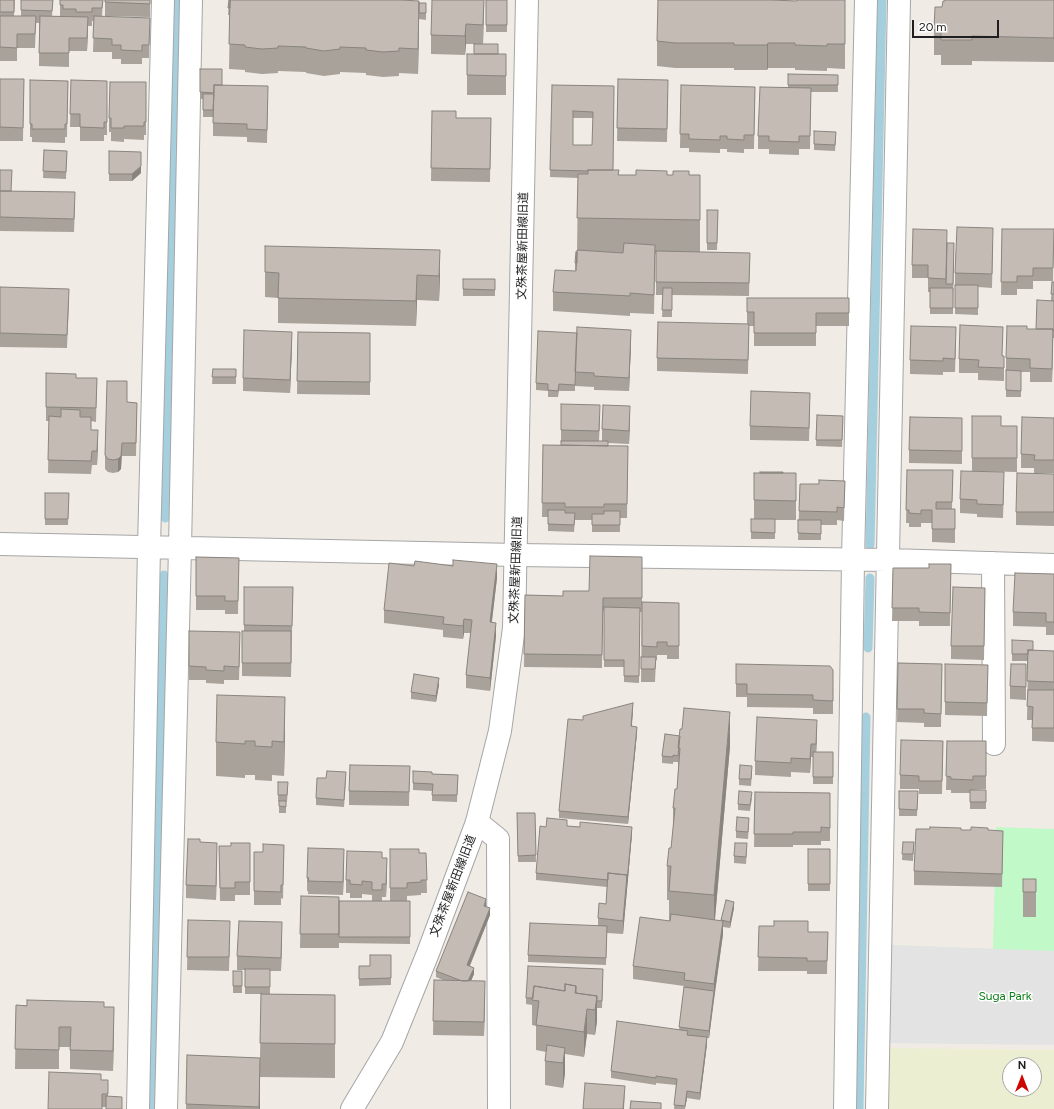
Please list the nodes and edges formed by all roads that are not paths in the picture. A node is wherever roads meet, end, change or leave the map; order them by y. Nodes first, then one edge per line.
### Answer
1 (162, 0) edge
2 (190, 0) edge
3 (528, 0) edge
4 (866, 0) edge
5 (899, 0) edge
6 (0, 544) edge
7 (149, 547) junction
8 (180, 548) junction
9 (516, 555) junction
10 (853, 560) junction
11 (889, 560) junction
12 (993, 563) junction
13 (1054, 565) edge
14 (994, 744) dead end
15 (477, 822) junction
16 (138, 1109) edge
17 (166, 1109) edge
18 (352, 1109) edge
19 (499, 1109) edge
20 (845, 1109) edge
21 (877, 1109) edge

1 - 7 street
2 - 8 street
3 - 9 street, 文殊茶屋新田線旧道
4 - 10 street
5 - 11 street
6 - 7 street
7 - 8 street
7 - 16 street
8 - 9 street
8 - 17 street
9 - 10 street
9 - 15 street, 文殊茶屋新田線旧道
10 - 11 street
10 - 20 street
11 - 12 street
11 - 21 street
12 - 13 street
12 - 14 street
15 - 18 street, 文殊茶屋新田線旧道
15 - 19 street

